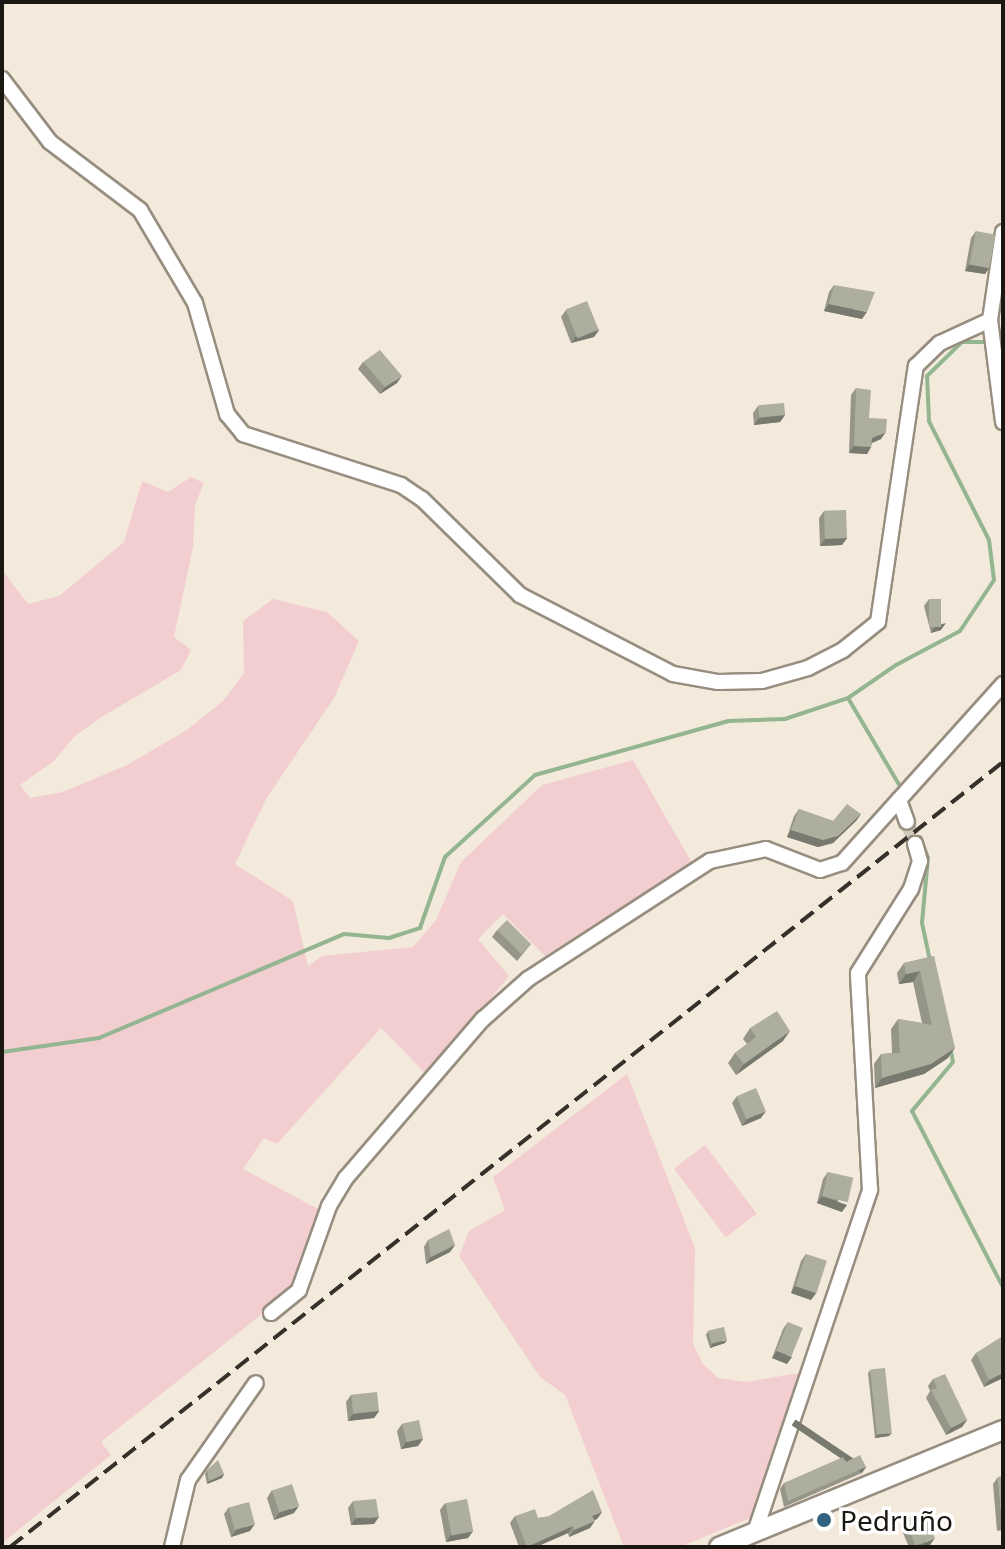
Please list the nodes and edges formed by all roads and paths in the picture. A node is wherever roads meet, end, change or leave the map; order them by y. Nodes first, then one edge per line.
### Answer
1 (2, 79) edge
2 (1003, 232) edge
3 (992, 326) junction
4 (1003, 422) edge
5 (1003, 684) edge
6 (899, 800) junction
7 (907, 822) tunnel mouth
8 (915, 844) tunnel mouth
9 (271, 1313) dead end
10 (256, 1383) dead end
11 (1003, 1430) edge
12 (755, 1532) junction
13 (172, 1547) edge
14 (719, 1547) edge

1 - 3 street
2 - 3 street
3 - 4 street
5 - 6 street
6 - 7 street
6 - 9 street
8 - 12 street
10 - 13 street
11 - 12 street
12 - 14 street

